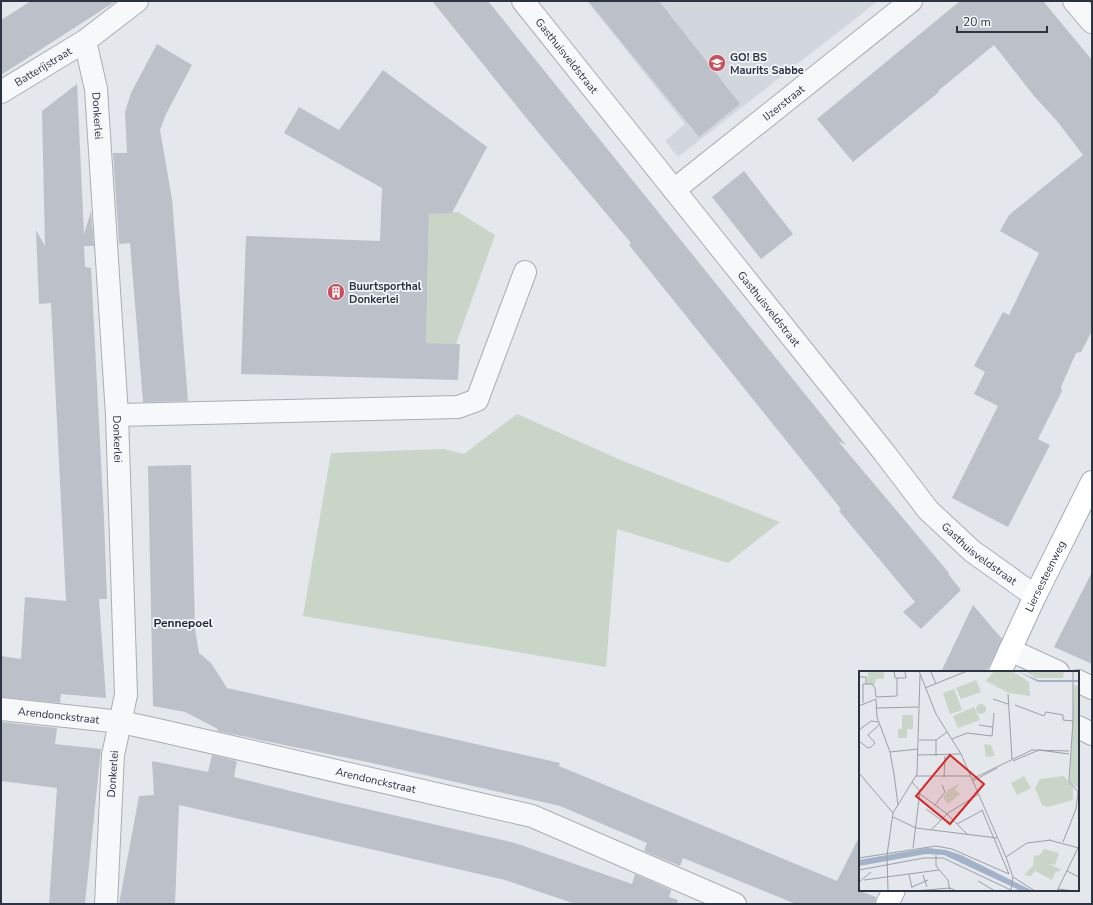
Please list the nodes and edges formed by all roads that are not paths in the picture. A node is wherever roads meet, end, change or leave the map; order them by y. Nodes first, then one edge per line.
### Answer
1 (137, 1) edge
2 (523, 1) edge
3 (911, 1) edge
4 (1074, 1) edge
5 (1092, 22) edge
6 (85, 41) junction
7 (1, 92) edge
8 (674, 190) junction
9 (525, 272) dead end
10 (117, 415) junction
11 (1092, 482) edge
12 (1035, 596) junction
13 (1010, 650) junction
14 (1000, 671) edge
15 (1056, 671) edge
16 (1079, 682) edge
17 (1092, 688) edge
18 (1, 709) edge
19 (121, 722) junction
20 (1079, 728) edge
21 (1092, 734) edge
22 (894, 891) edge
23 (106, 904) edge
24 (735, 904) edge
25 (887, 904) edge

1 - 6 street
2 - 8 street, Gasthuisveldstraat
3 - 8 street, IJzerstraat
4 - 5 street
6 - 7 street, Batterijstraat
6 - 10 street, Donkerlei
8 - 12 street, Gasthuisveldstraat
9 - 10 street
10 - 19 street, Donkerlei
11 - 12 main road, Liersesteenweg
12 - 13 main road, Liersesteenweg
13 - 14 main road, Liersesteenweg
13 - 15 street
16 - 17 street
18 - 19 street, Arendonckstraat
19 - 23 street, Donkerlei
19 - 24 street, Arendonckstraat
20 - 21 street
22 - 25 main road

